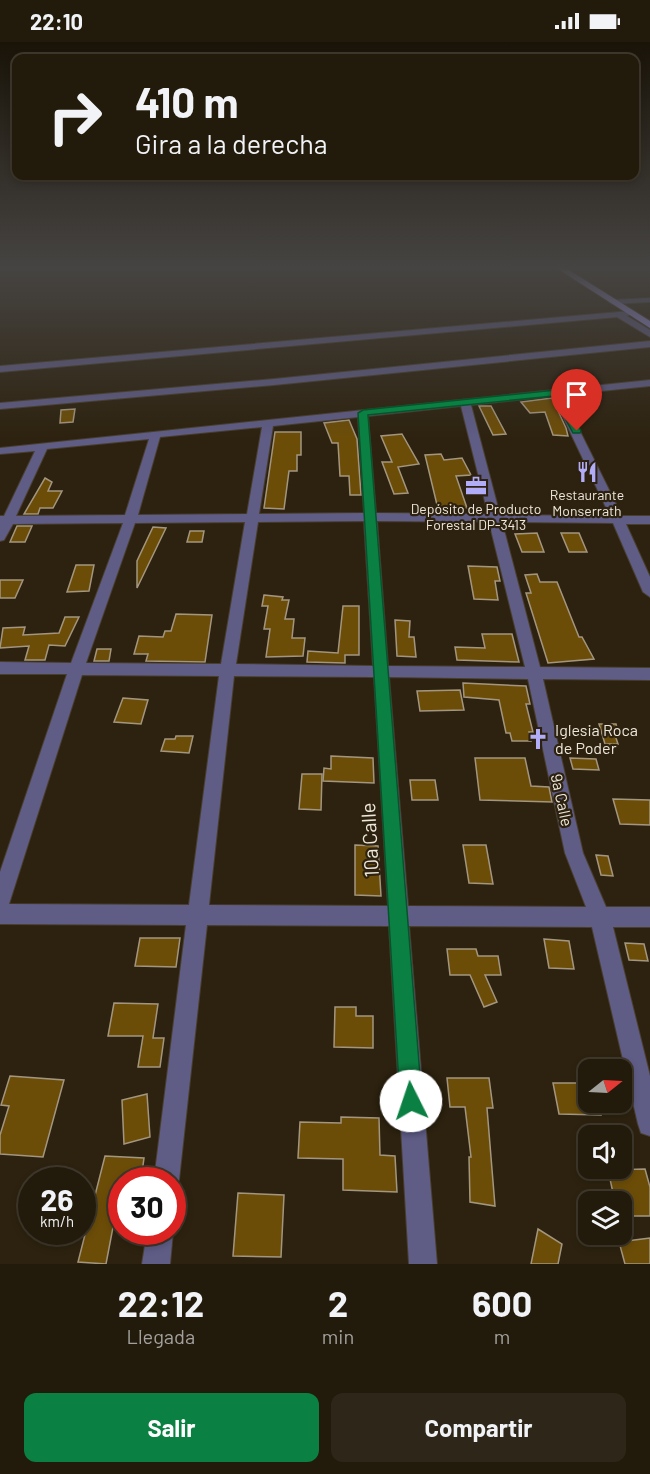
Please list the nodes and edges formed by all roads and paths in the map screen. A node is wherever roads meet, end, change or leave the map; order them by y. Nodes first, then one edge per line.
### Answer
1 (505, 324) edge
2 (634, 324) edge
3 (650, 334) edge
4 (650, 344) edge
5 (0, 369) edge
6 (649, 384) edge
7 (556, 393) junction
8 (465, 402) junction
9 (0, 406) edge
10 (363, 413) junction
11 (268, 422) junction
12 (156, 434) junction
13 (43, 446) junction
14 (0, 451) edge
15 (131, 517) junction
16 (251, 517) junction
17 (372, 517) junction
18 (493, 519) junction
19 (4, 520) edge
20 (618, 520) junction
21 (650, 520) edge
22 (0, 537) edge
23 (650, 592) edge
24 (0, 668) edge
25 (76, 669) junction
26 (383, 670) junction
27 (227, 671) junction
28 (534, 672) junction
29 (650, 674) edge
30 (0, 901) edge
31 (0, 914) edge
32 (198, 914) junction
33 (398, 915) junction
34 (600, 917) junction
35 (650, 917) edge
36 (650, 1124) edge
37 (168, 1167) edge
38 (158, 1245) edge
39 (156, 1264) edge
40 (423, 1264) edge

1 - 5 street
2 - 3 street
4 - 9 street
6 - 7 street
7 - 8 street
7 - 20 street
8 - 10 street
8 - 18 street, 9a Calle
10 - 11 street
10 - 17 street, 10a Calle
11 - 12 street
11 - 16 street
12 - 13 street
12 - 15 street
13 - 14 street
13 - 19 street
15 - 16 street
15 - 19 street
15 - 25 street
16 - 17 street
16 - 27 street
17 - 18 street
17 - 26 street, 10a Calle
18 - 20 street
18 - 28 street, 9a Calle
19 - 22 street
20 - 21 street
20 - 23 street
24 - 25 street
25 - 27 street
25 - 30 street
26 - 27 street
26 - 28 street
26 - 33 street, 10a Calle
27 - 32 street
28 - 29 street
28 - 34 street, 9a Calle
31 - 32 street
32 - 33 street
32 - 37 street
33 - 34 street
33 - 40 street, 10a Calle
34 - 35 street
34 - 36 street, 9a Calle
38 - 39 street

